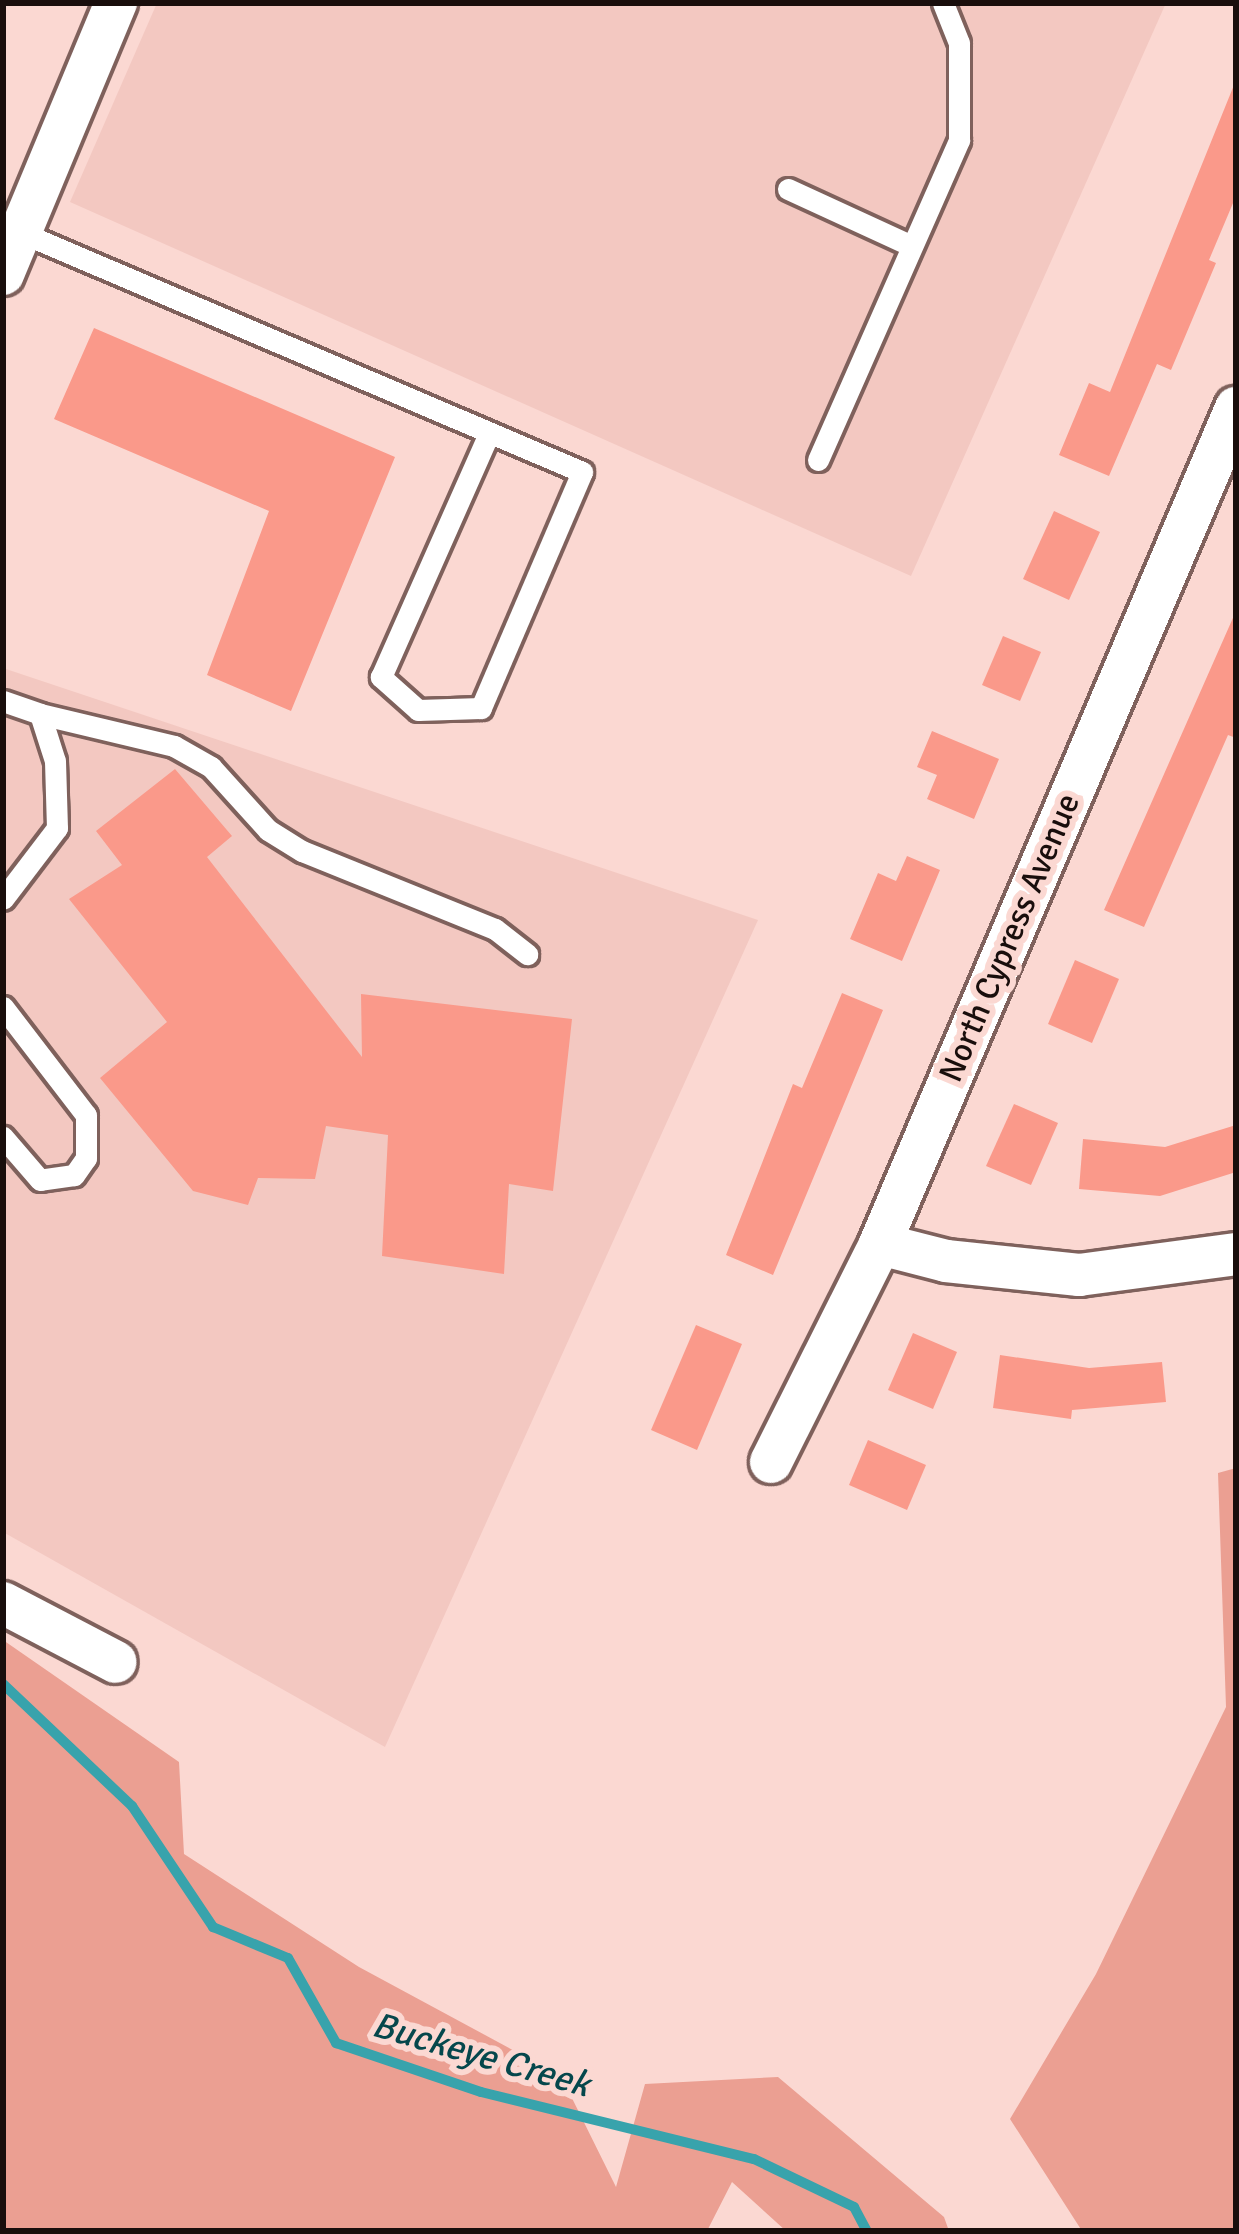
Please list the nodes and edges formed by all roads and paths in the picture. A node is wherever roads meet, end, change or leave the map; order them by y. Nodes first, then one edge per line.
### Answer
1 (116, 3) edge
2 (943, 3) edge
3 (788, 189) dead end
4 (20, 232) junction
5 (910, 245) junction
6 (3, 274) edge
7 (1236, 408) edge
8 (488, 433) junction
9 (818, 460) dead end
10 (3, 701) edge
11 (40, 714) junction
12 (3, 899) edge
13 (526, 954) dead end
14 (3, 1007) edge
15 (3, 1137) edge
16 (880, 1244) junction
17 (1236, 1254) edge
18 (771, 1462) dead end
19 (3, 1603) edge
20 (116, 1662) dead end

1 - 4 street
2 - 5 lane
3 - 5 lane
4 - 6 street
4 - 8 lane
5 - 9 lane
7 - 16 street, North Cypress Avenue
8 - 8 lane
10 - 11 lane
11 - 12 lane
11 - 13 lane
14 - 15 lane
16 - 17 street
16 - 18 street, North Cypress Avenue
19 - 20 street

